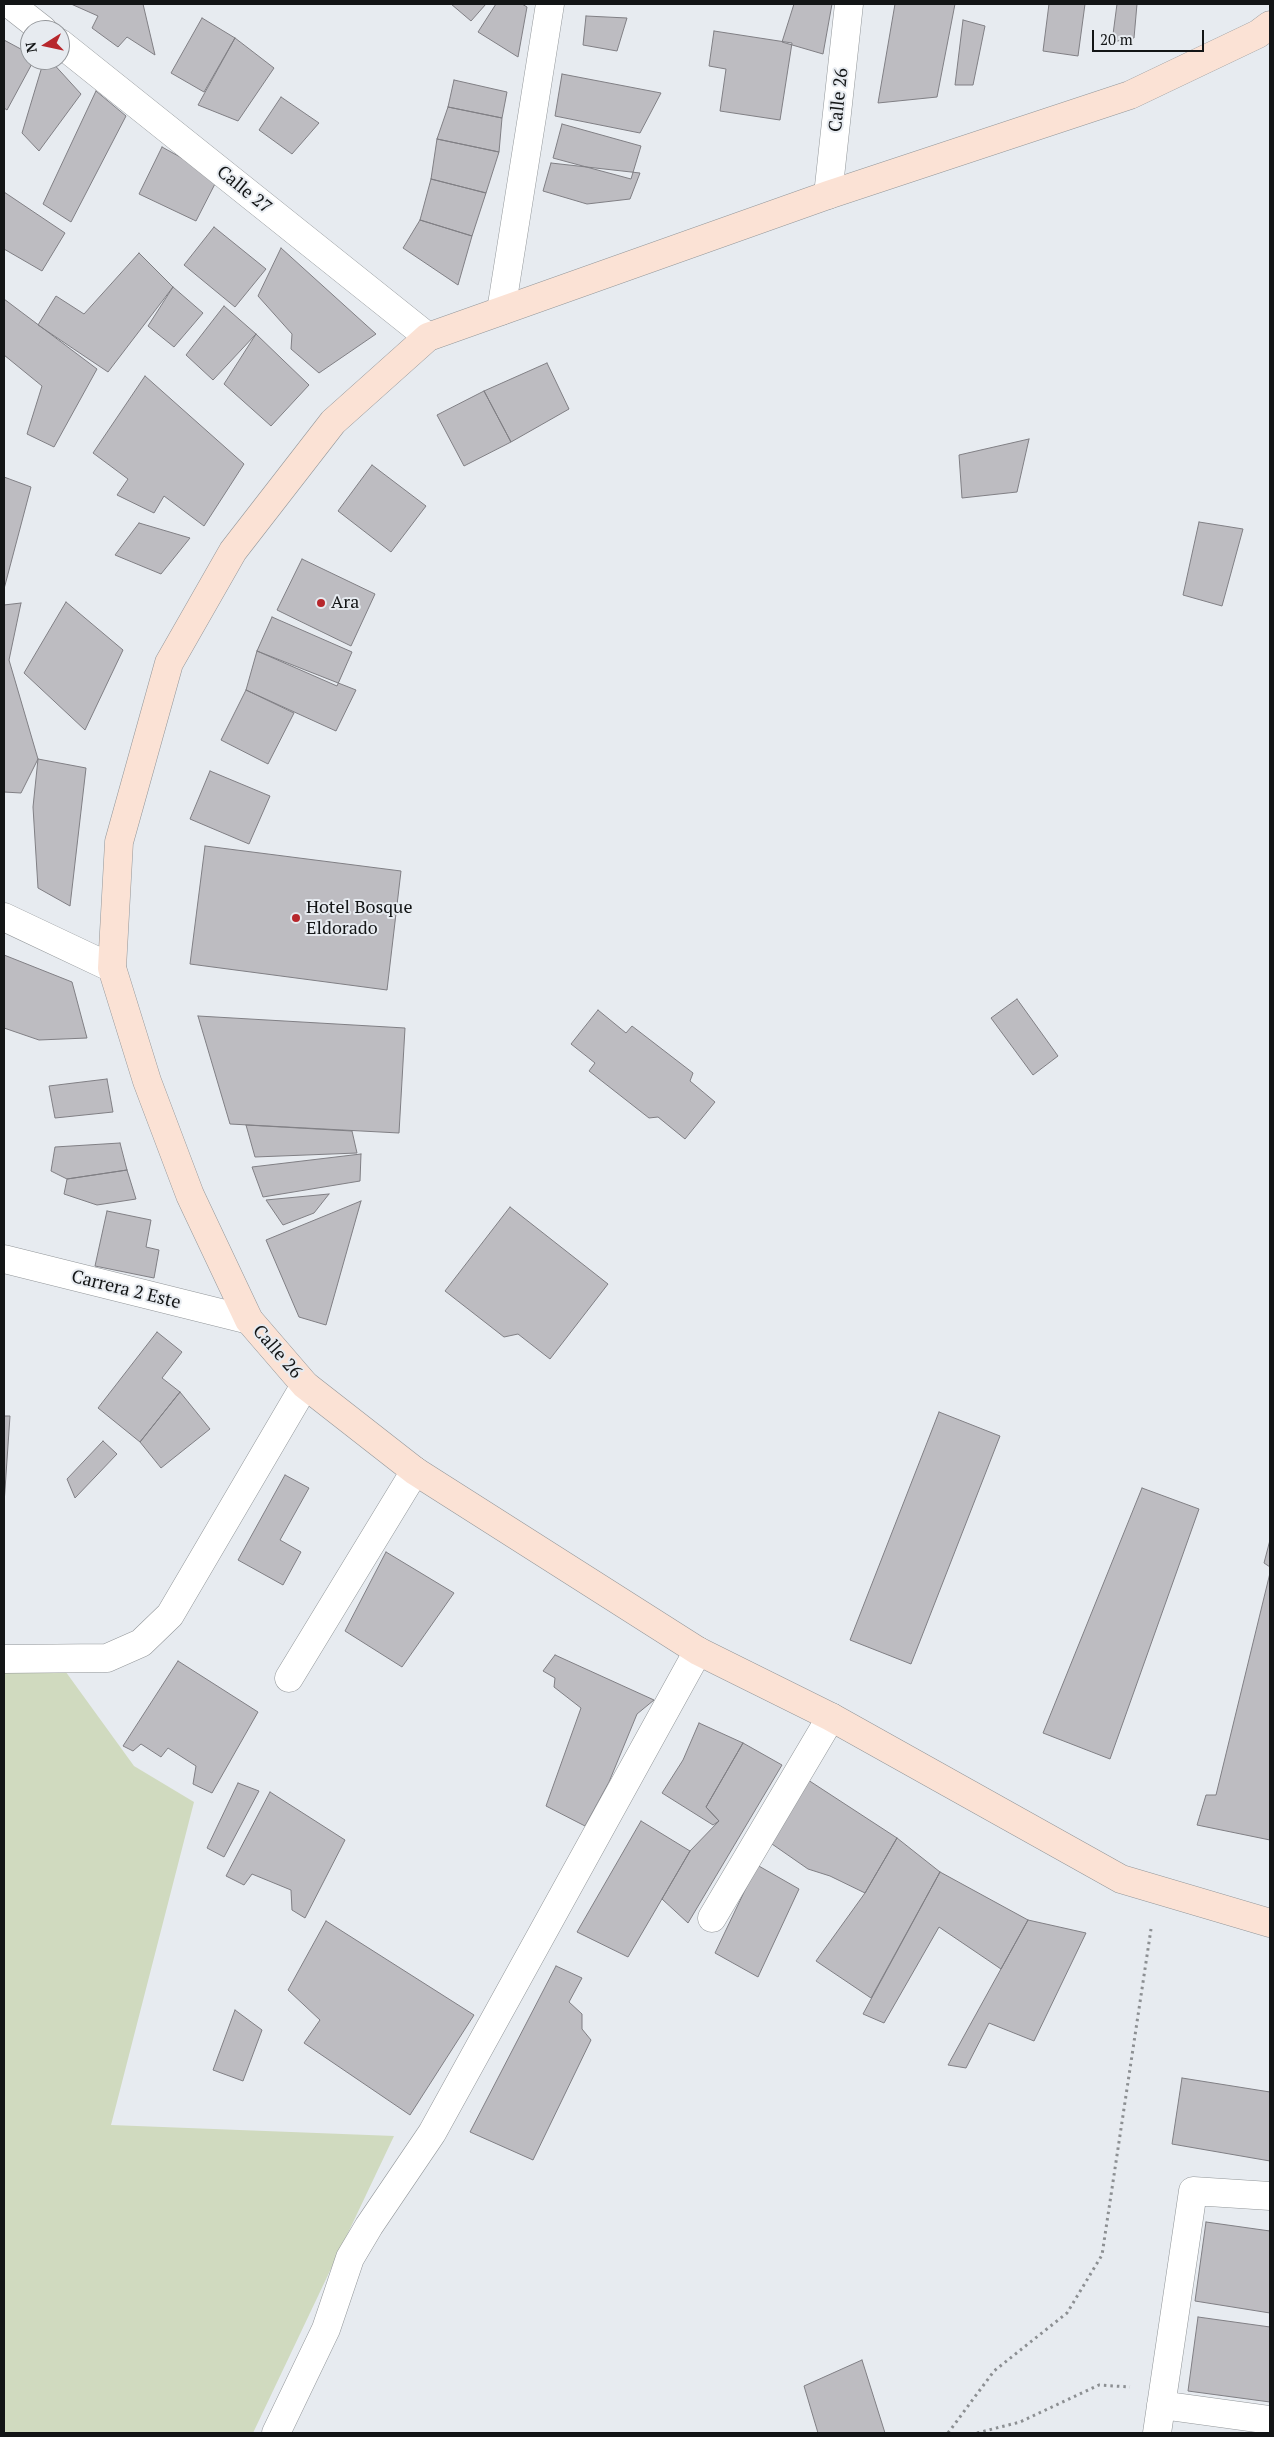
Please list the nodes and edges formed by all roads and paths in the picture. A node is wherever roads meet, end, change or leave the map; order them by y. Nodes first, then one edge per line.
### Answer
1 (10, 4) edge
2 (849, 4) edge
3 (548, 5) edge
4 (30, 20) edge
5 (1270, 25) edge
6 (70, 51) edge
7 (828, 195) junction
8 (501, 311) junction
9 (428, 337) junction
10 (4, 917) edge
11 (112, 968) junction
12 (4, 1259) edge
13 (249, 1320) junction
14 (306, 1385) junction
15 (415, 1471) junction
16 (698, 1651) junction
17 (4, 1659) edge
18 (289, 1678) dead end
19 (831, 1717) junction
20 (712, 1918) dead end
21 (1270, 1923) edge
22 (1151, 1930) dead end
23 (1270, 2196) edge
24 (1162, 2397) junction
25 (1270, 2420) edge
26 (276, 2433) edge
27 (948, 2433) edge
28 (977, 2433) edge
29 (1157, 2433) edge

1 - 4 street
2 - 7 street, Calle 26
3 - 8 street
5 - 7 main road
6 - 9 street, Calle 27
7 - 8 main road
8 - 9 main road
9 - 11 main road, Calle 26
10 - 11 street
11 - 13 main road, Calle 26
12 - 13 street, Carrera 2 Este
13 - 14 main road, Calle 26
14 - 15 main road, Calle 26
14 - 17 street
15 - 16 main road, Calle 26
15 - 18 street
16 - 19 main road, Calle 26
16 - 26 street
19 - 20 street
19 - 21 main road, Calle 26
22 - 27 path
23 - 24 street
24 - 25 street
24 - 28 path
24 - 29 street

